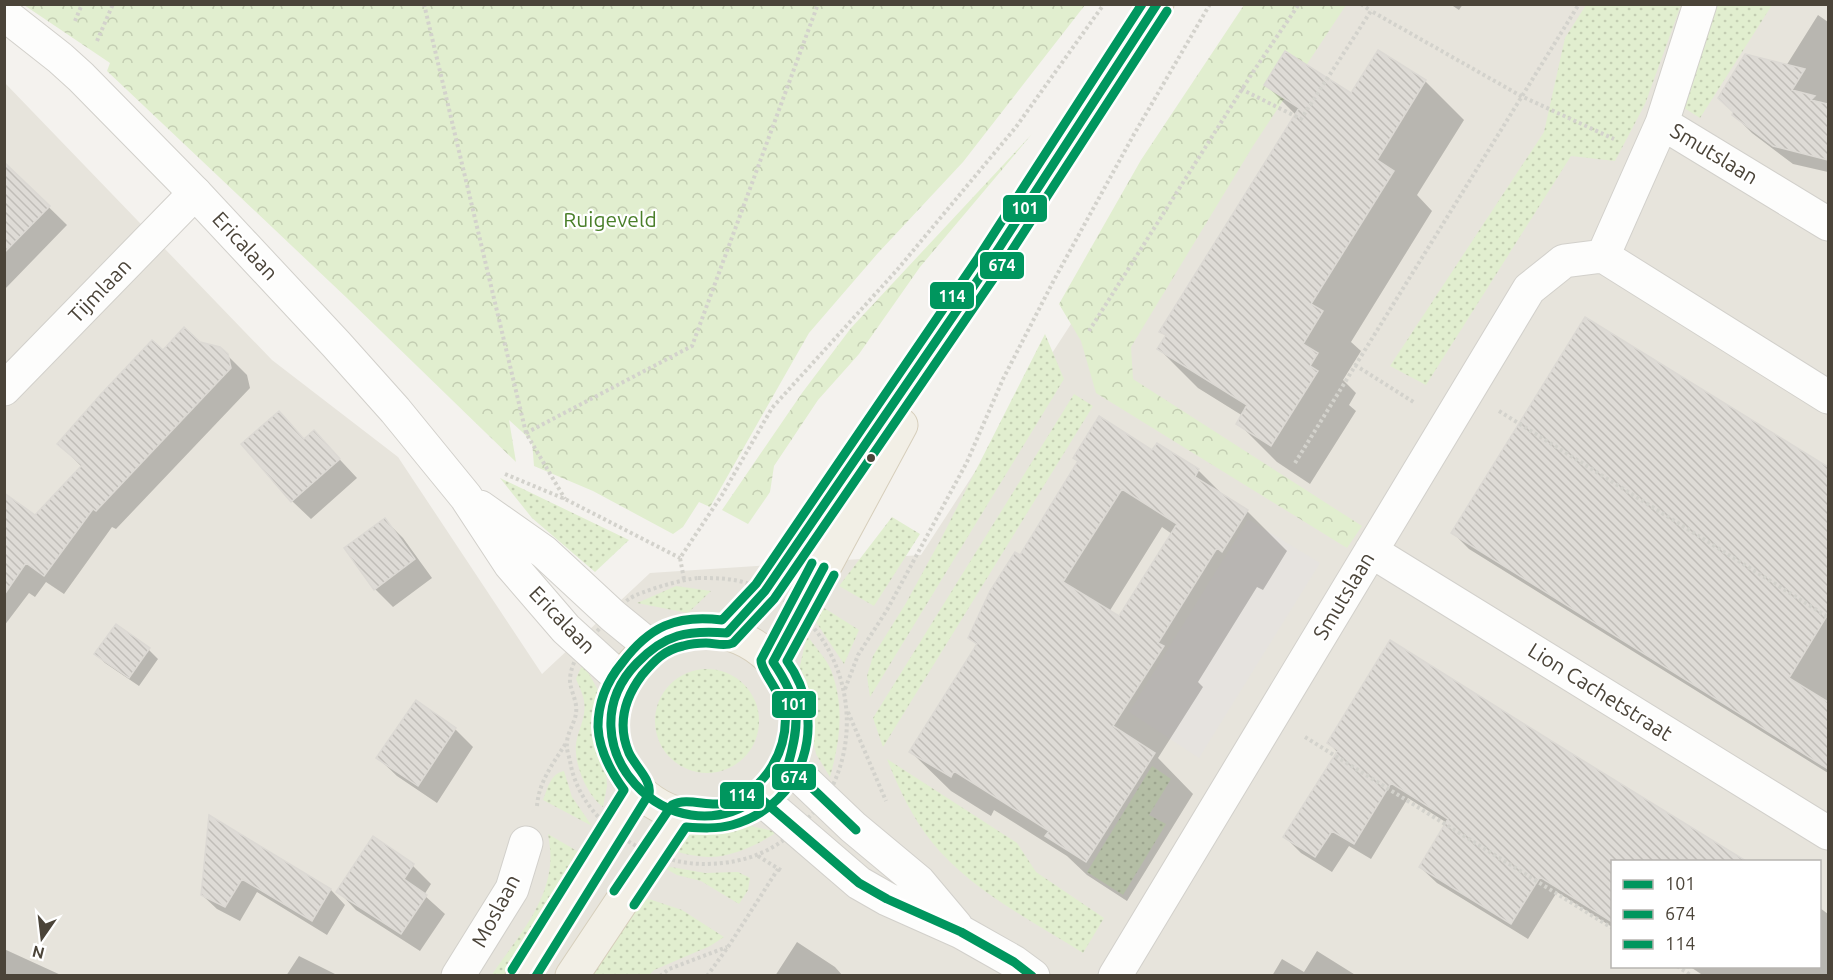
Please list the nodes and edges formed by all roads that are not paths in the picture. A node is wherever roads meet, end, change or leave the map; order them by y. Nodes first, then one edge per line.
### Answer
1 (1157, 4) edge
2 (1700, 4) edge
3 (4, 14) edge
4 (1662, 123) junction
5 (195, 192) junction
6 (1828, 224) edge
7 (1603, 256) junction
8 (988, 265) junction
9 (4, 389) edge
10 (1828, 397) edge
11 (466, 497) junction
12 (1371, 551) junction
13 (727, 633) junction
14 (651, 647) junction
15 (774, 662) junction
16 (622, 680) junction
17 (788, 765) junction
18 (638, 790) junction
19 (759, 797) junction
20 (680, 814) junction
21 (532, 829) road end
22 (1828, 833) edge
23 (961, 932) junction
24 (458, 975) edge
25 (522, 975) edge
26 (572, 975) edge
27 (1033, 975) edge
28 (1115, 975) edge

1 - 8 main road
2 - 4 street
3 - 5 street, Ericalaan
4 - 6 street, Smutslaan
4 - 7 street, Smutslaan
5 - 9 street, Tijmlaan
5 - 11 street, Ericalaan
7 - 10 street
7 - 12 street, Smutslaan
8 - 13 main road
8 - 15 main road
11 - 14 street, Ericalaan
11 - 16 street, Ericalaan
12 - 22 street, Lion Cachetstraat
12 - 28 street, Smutslaan
13 - 14 main road
13 - 15 main road
14 - 16 main road
15 - 17 main road
16 - 18 main road
17 - 19 main road
17 - 23 street
18 - 20 main road
18 - 25 main road
19 - 20 main road
19 - 23 street
20 - 26 main road
21 - 24 street, Moslaan
23 - 27 street

